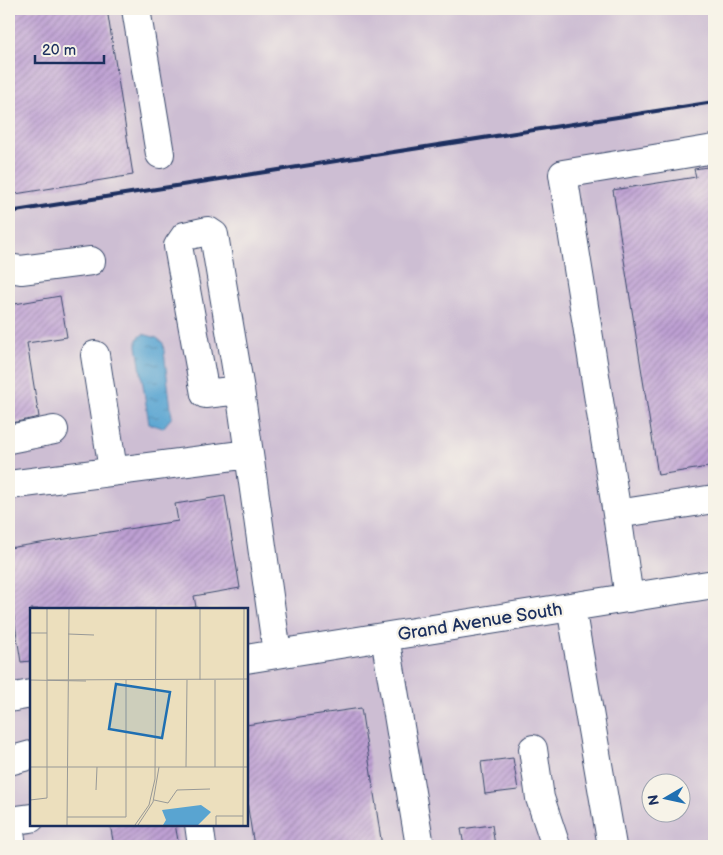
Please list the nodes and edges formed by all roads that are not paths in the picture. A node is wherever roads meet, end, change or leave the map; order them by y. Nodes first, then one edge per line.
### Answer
1 (136, 9) edge
2 (714, 149) edge
3 (160, 154) dead end
4 (91, 261) dead end
5 (9, 268) edge
6 (95, 355) dead end
7 (240, 390) junction
8 (54, 430) dead end
9 (9, 439) edge
10 (249, 454) junction
11 (113, 470) junction
12 (9, 485) edge
13 (714, 499) edge
14 (616, 514) junction
15 (714, 584) edge
16 (629, 598) junction
17 (571, 607) junction
18 (385, 637) junction
19 (277, 653) junction
20 (248, 658) edge
21 (30, 694) edge
22 (9, 698) edge
23 (533, 749) dead end
24 (30, 755) edge
25 (9, 761) edge
26 (30, 818) edge
27 (9, 821) edge
28 (199, 825) edge
29 (9, 826) edge
30 (12, 846) edge
31 (202, 846) edge
32 (420, 846) edge
33 (556, 846) edge
34 (612, 846) edge

1 - 3 street
2 - 14 street
4 - 5 street
6 - 11 street
7 - 7 street
7 - 10 street
8 - 9 street
10 - 11 street
10 - 19 street
11 - 12 street
13 - 14 street
14 - 16 street
15 - 16 street, Grand Avenue South
16 - 17 street, Grand Avenue South
17 - 18 street, Grand Avenue South
17 - 34 street
18 - 19 street, Grand Avenue South
18 - 32 street
19 - 20 street, Grand Avenue South
21 - 22 street
23 - 33 street
24 - 25 street
26 - 27 street
28 - 31 street
29 - 30 street

